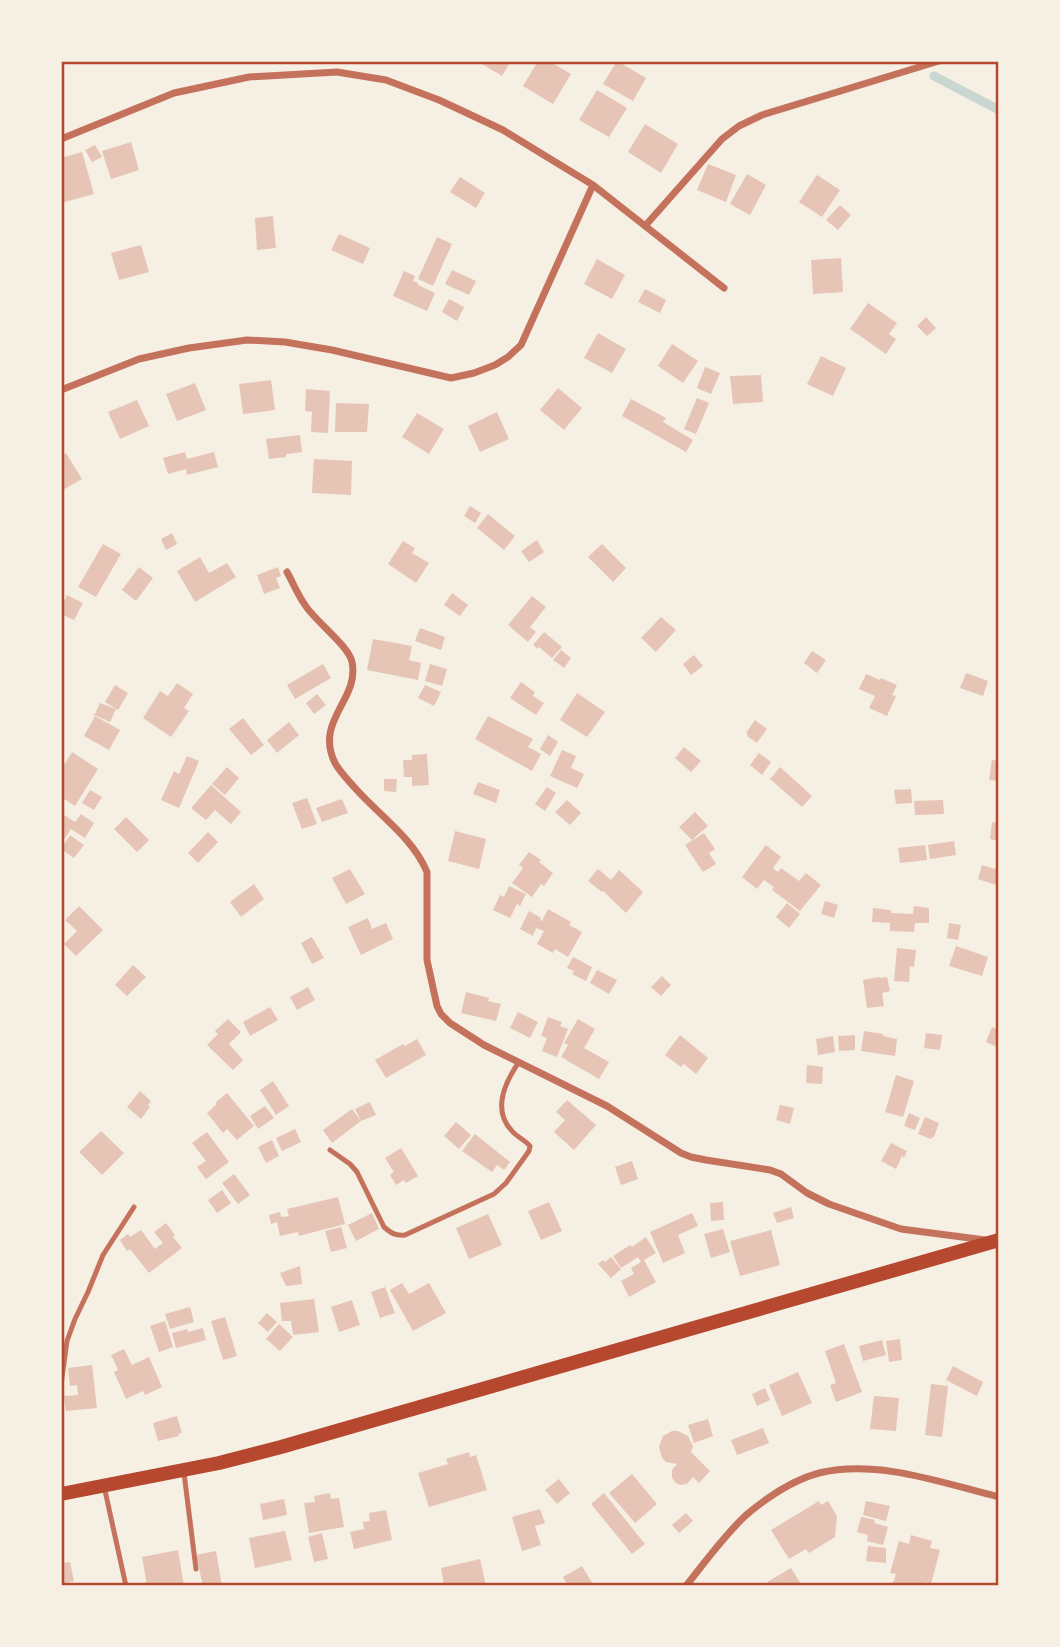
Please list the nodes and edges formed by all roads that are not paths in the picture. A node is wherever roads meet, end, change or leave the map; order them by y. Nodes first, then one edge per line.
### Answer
1 (939, 61) edge
2 (61, 138) edge
3 (593, 185) junction
4 (645, 226) junction
5 (724, 288) dead end
6 (61, 390) edge
7 (287, 572) dead end
8 (519, 1062) junction
9 (330, 1150) dead end
10 (134, 1207) dead end
11 (997, 1241) edge
12 (61, 1385) edge
13 (183, 1470) junction
14 (104, 1486) junction
15 (61, 1494) edge
16 (999, 1497) edge
17 (196, 1569) dead end
18 (126, 1586) edge
19 (686, 1586) edge

1 - 4 street
2 - 3 street
3 - 4 street
3 - 6 street
4 - 5 street
7 - 8 street
8 - 9 lane
8 - 11 street
10 - 12 lane
11 - 13 main road
13 - 14 main road
13 - 17 lane
14 - 15 main road
14 - 18 lane
16 - 19 street

